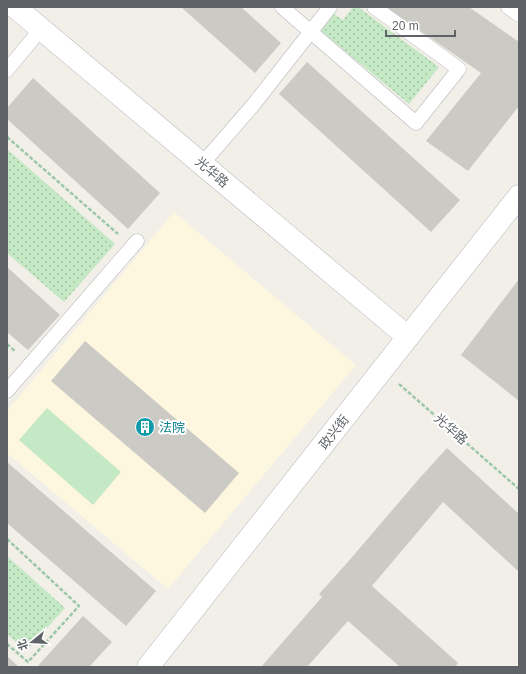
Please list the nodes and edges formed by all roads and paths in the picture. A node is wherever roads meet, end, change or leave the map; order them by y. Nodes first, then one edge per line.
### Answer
1 (15, 7) edge
2 (282, 7) edge
3 (330, 7) edge
4 (374, 7) edge
5 (508, 7) edge
6 (519, 15) edge
7 (41, 29) junction
8 (311, 32) junction
9 (7, 70) edge
10 (7, 137) edge
11 (202, 164) junction
12 (519, 196) edge
13 (135, 244) joint
14 (408, 337) junction
15 (382, 370) junction
16 (7, 391) edge
17 (519, 489) edge
18 (7, 539) edge
19 (7, 644) edge
20 (148, 667) edge

1 - 7 street, 光华路
2 - 8 lane
3 - 8 lane
4 - 8 lane
5 - 6 lane
7 - 9 lane
7 - 11 street, 光华路
8 - 11 lane
10 - 13 path
11 - 14 street, 光华路
12 - 14 street, 政兴街
13 - 16 lane
14 - 15 street, 政兴街
15 - 17 path, 光华路
15 - 20 street, 政兴街
18 - 19 path

